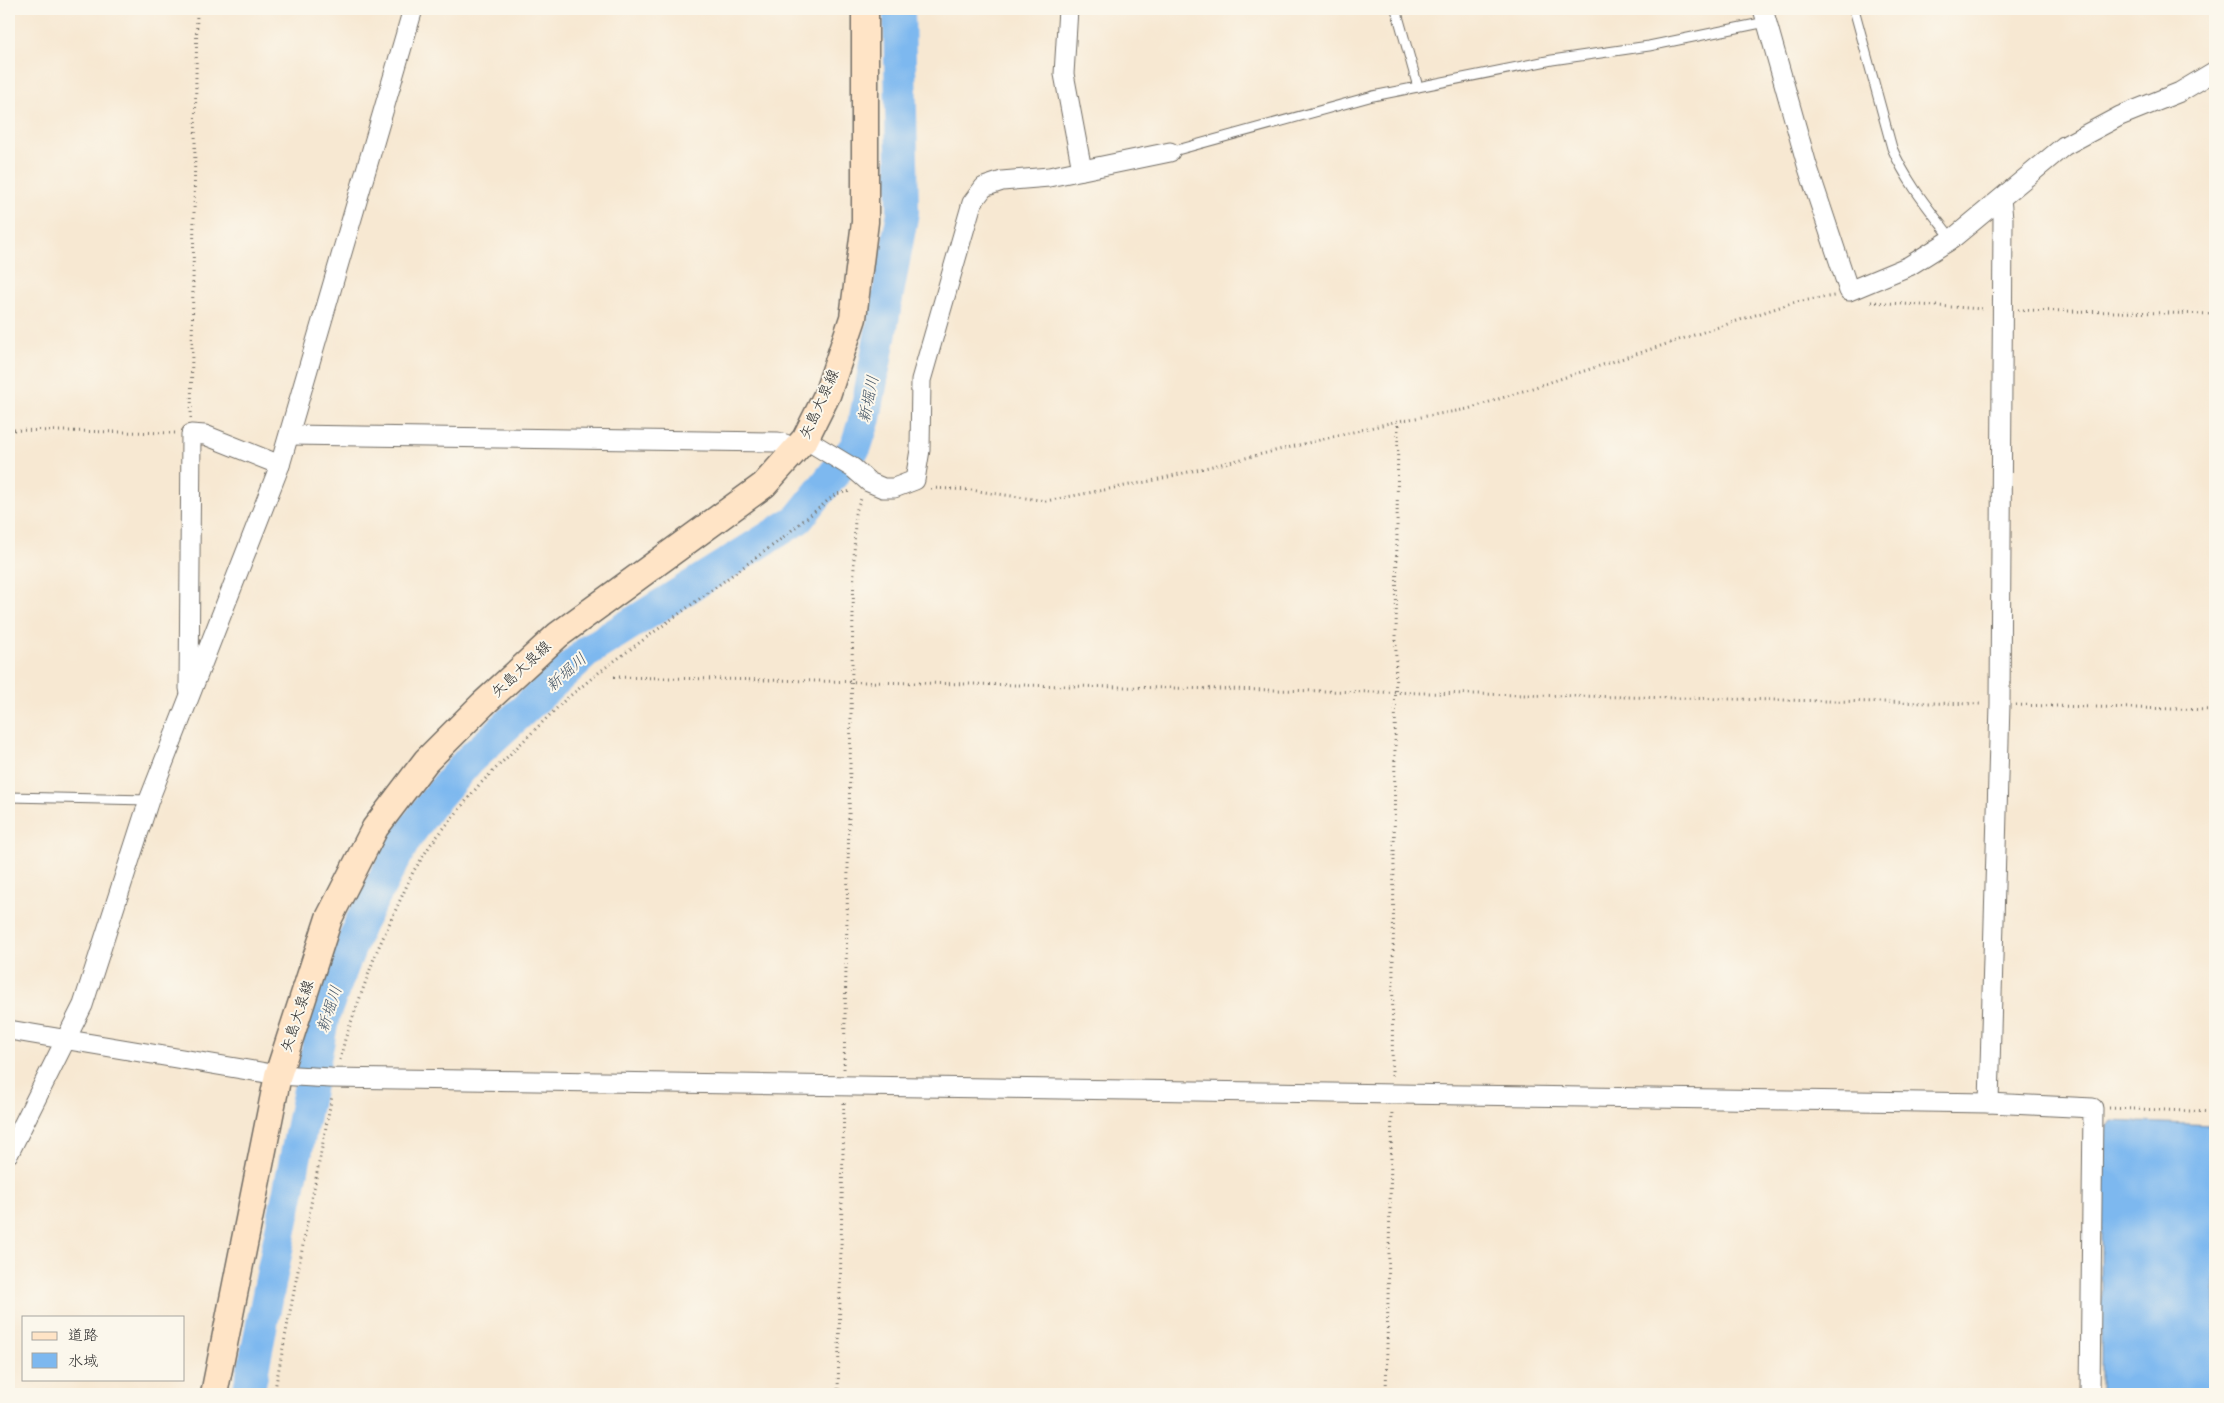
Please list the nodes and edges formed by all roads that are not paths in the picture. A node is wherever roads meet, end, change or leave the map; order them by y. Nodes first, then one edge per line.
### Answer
1 (413, 9) edge
2 (865, 9) edge
3 (1068, 9) edge
4 (1396, 9) edge
5 (1854, 9) edge
6 (1764, 15) edge
7 (2215, 71) edge
8 (1418, 86) junction
9 (1170, 152) joint
10 (1082, 170) junction
11 (2001, 200) junction
12 (1952, 240) junction
13 (290, 435) junction
14 (806, 445) junction
15 (280, 465) junction
16 (189, 700) junction
17 (9, 797) edge
18 (149, 800) junction
19 (9, 1030) edge
20 (66, 1039) junction
21 (284, 1076) junction
22 (1989, 1103) junction
23 (9, 1153) edge
24 (214, 1394) edge
25 (2090, 1394) edge

1 - 13 street
2 - 14 main road, 矢島大泉線
3 - 10 street
4 - 8 lane
5 - 12 lane
6 - 8 lane
6 - 12 street
7 - 11 street
8 - 9 lane
9 - 10 street
10 - 14 street
11 - 12 street
11 - 22 street
13 - 14 street
13 - 15 street
14 - 21 main road, 矢島大泉線
15 - 16 street
15 - 16 street
16 - 18 street
17 - 18 lane
18 - 20 street
19 - 20 street
20 - 21 street
20 - 23 street
21 - 22 street
21 - 24 main road, 矢島大泉線
22 - 25 street

